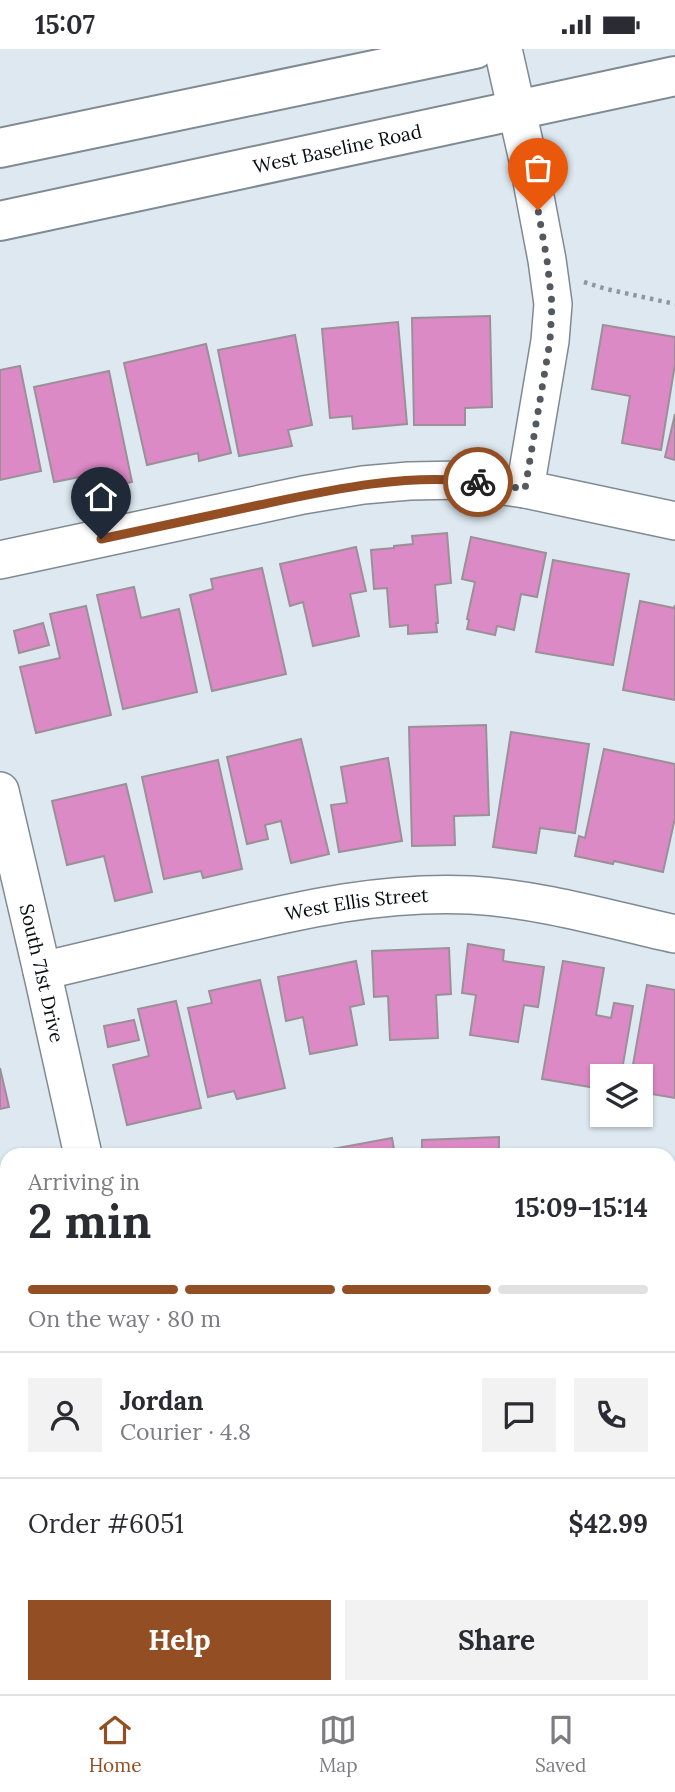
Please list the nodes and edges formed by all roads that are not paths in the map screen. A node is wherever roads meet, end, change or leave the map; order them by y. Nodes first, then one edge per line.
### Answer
1 (475, 49) edge
2 (503, 49) edge
3 (675, 76) edge
4 (517, 110) junction
5 (0, 148) edge
6 (0, 221) edge
7 (525, 489) junction
8 (675, 521) edge
9 (0, 561) edge
10 (0, 791) edge
11 (675, 934) edge
12 (42, 971) junction
13 (81, 1148) edge

1 - 5 main road
2 - 4 street
3 - 4 main road, West Baseline Road
4 - 6 main road, West Baseline Road
4 - 7 street
7 - 8 street
7 - 9 street
10 - 12 street, South 71st Drive
11 - 12 street, West Ellis Street
12 - 13 street, South 71st Drive

